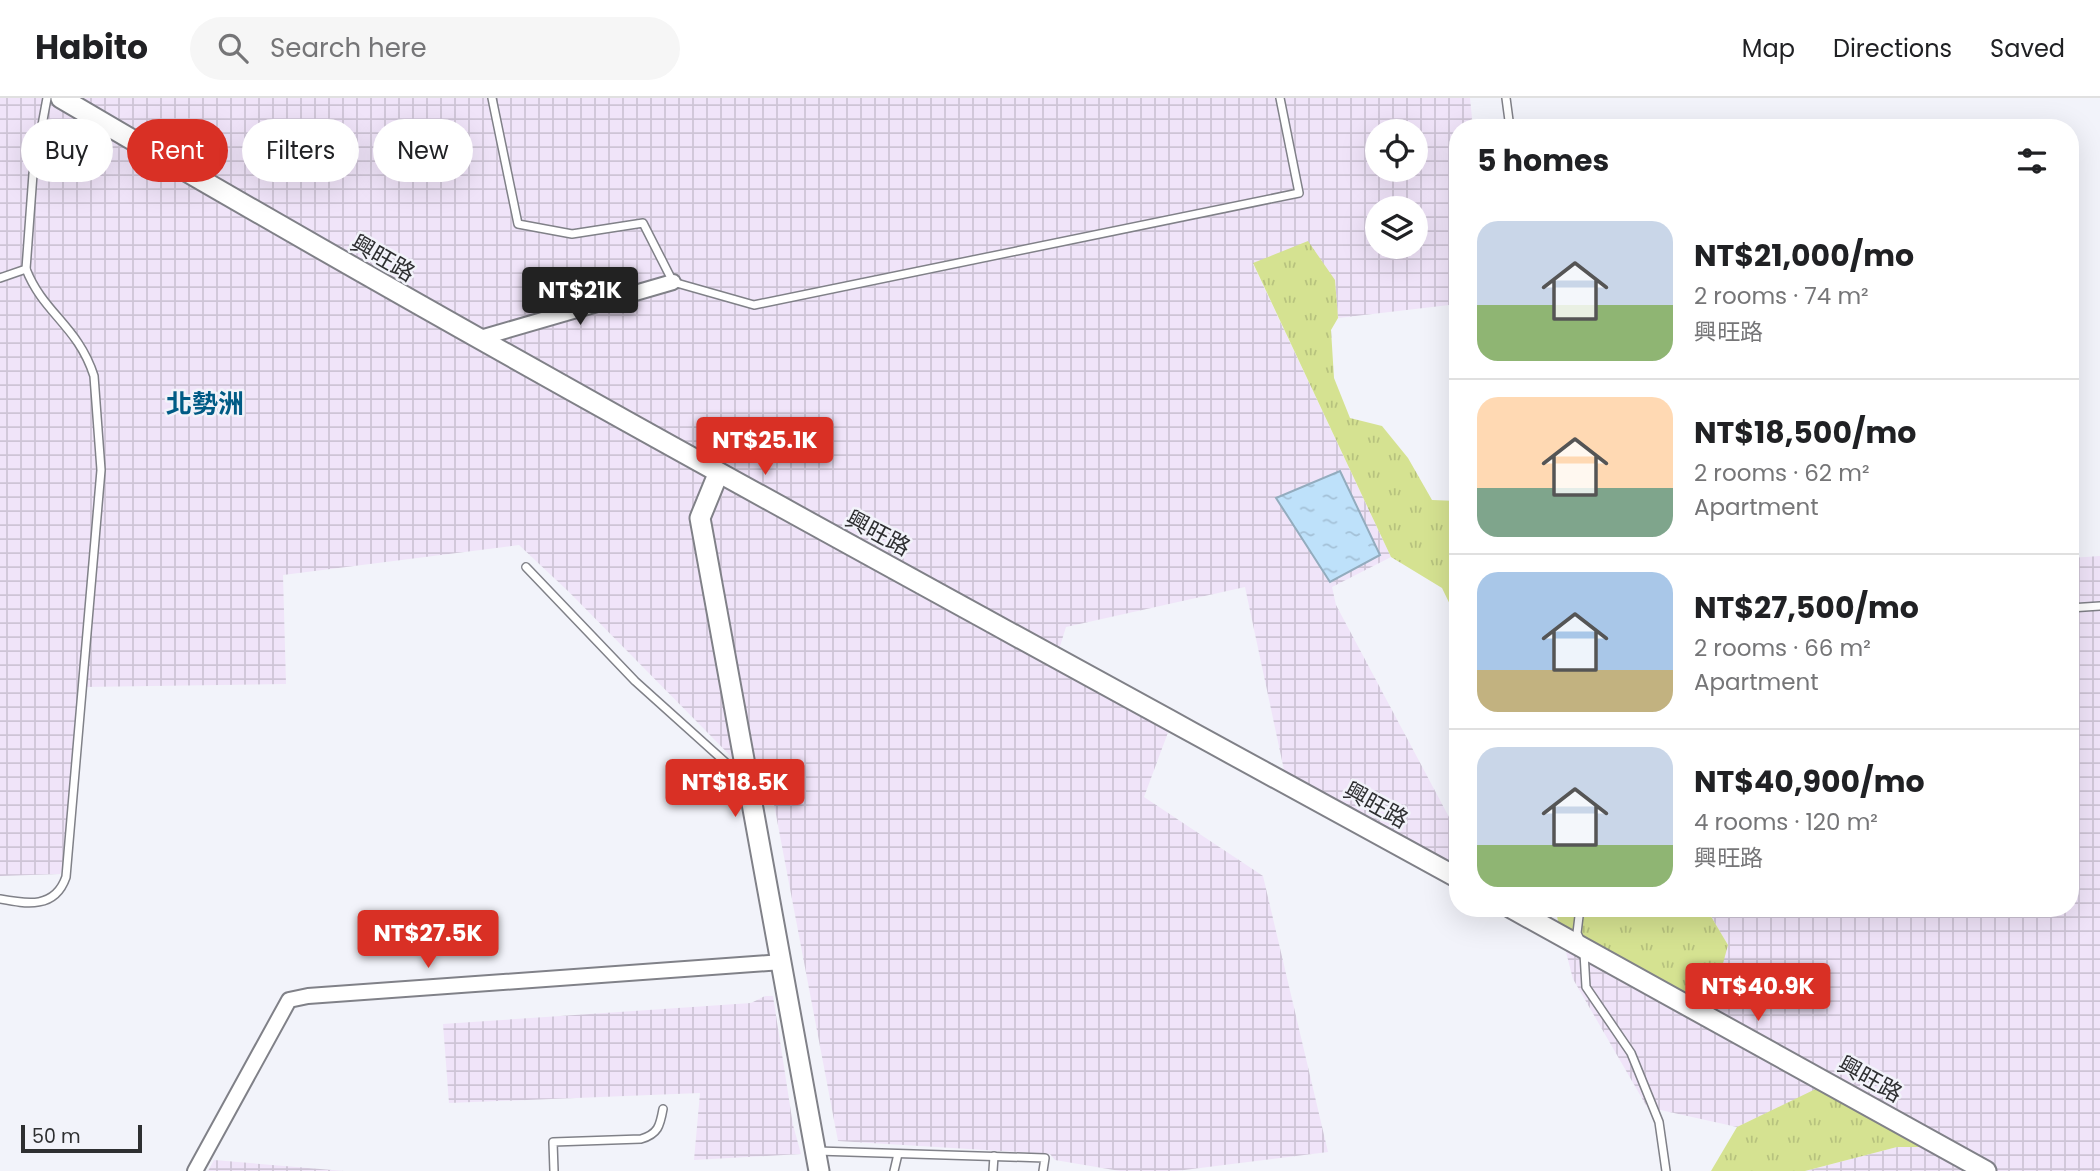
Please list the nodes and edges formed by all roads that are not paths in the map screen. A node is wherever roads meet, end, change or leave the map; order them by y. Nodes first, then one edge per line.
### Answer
1 (47, 98) edge
2 (61, 98) edge
3 (492, 98) edge
4 (1280, 98) edge
5 (1506, 98) edge
6 (1509, 119) edge
7 (26, 269) junction
8 (0, 278) edge
9 (673, 282) junction
10 (477, 340) junction
11 (718, 474) junction
12 (526, 567) dead end
13 (2100, 606) edge
14 (2079, 607) edge
15 (750, 784) junction
16 (1449, 873) edge
17 (0, 900) edge
18 (1527, 917) edge
19 (1579, 917) edge
20 (1584, 949) junction
21 (782, 962) junction
22 (663, 1109) dead end
23 (898, 1154) junction
24 (994, 1156) junction
25 (818, 1161) edge
26 (195, 1171) edge
27 (554, 1171) edge
28 (894, 1171) edge
29 (993, 1171) edge
30 (1043, 1171) edge
31 (1667, 1171) edge
32 (1986, 1171) edge

1 - 7 lane
2 - 10 street, 興旺路
3 - 9 lane
4 - 9 lane
5 - 6 lane
7 - 8 lane
7 - 17 lane
9 - 10 street
10 - 11 street, 興旺路
11 - 15 street
11 - 16 street, 興旺路
12 - 15 lane
13 - 14 lane
15 - 21 street
18 - 20 street, 興旺路
19 - 20 lane
20 - 31 lane
20 - 32 street, 興旺路
21 - 25 street
21 - 26 street
22 - 27 lane
23 - 24 lane
23 - 25 lane
23 - 28 lane
24 - 29 lane
24 - 30 lane

